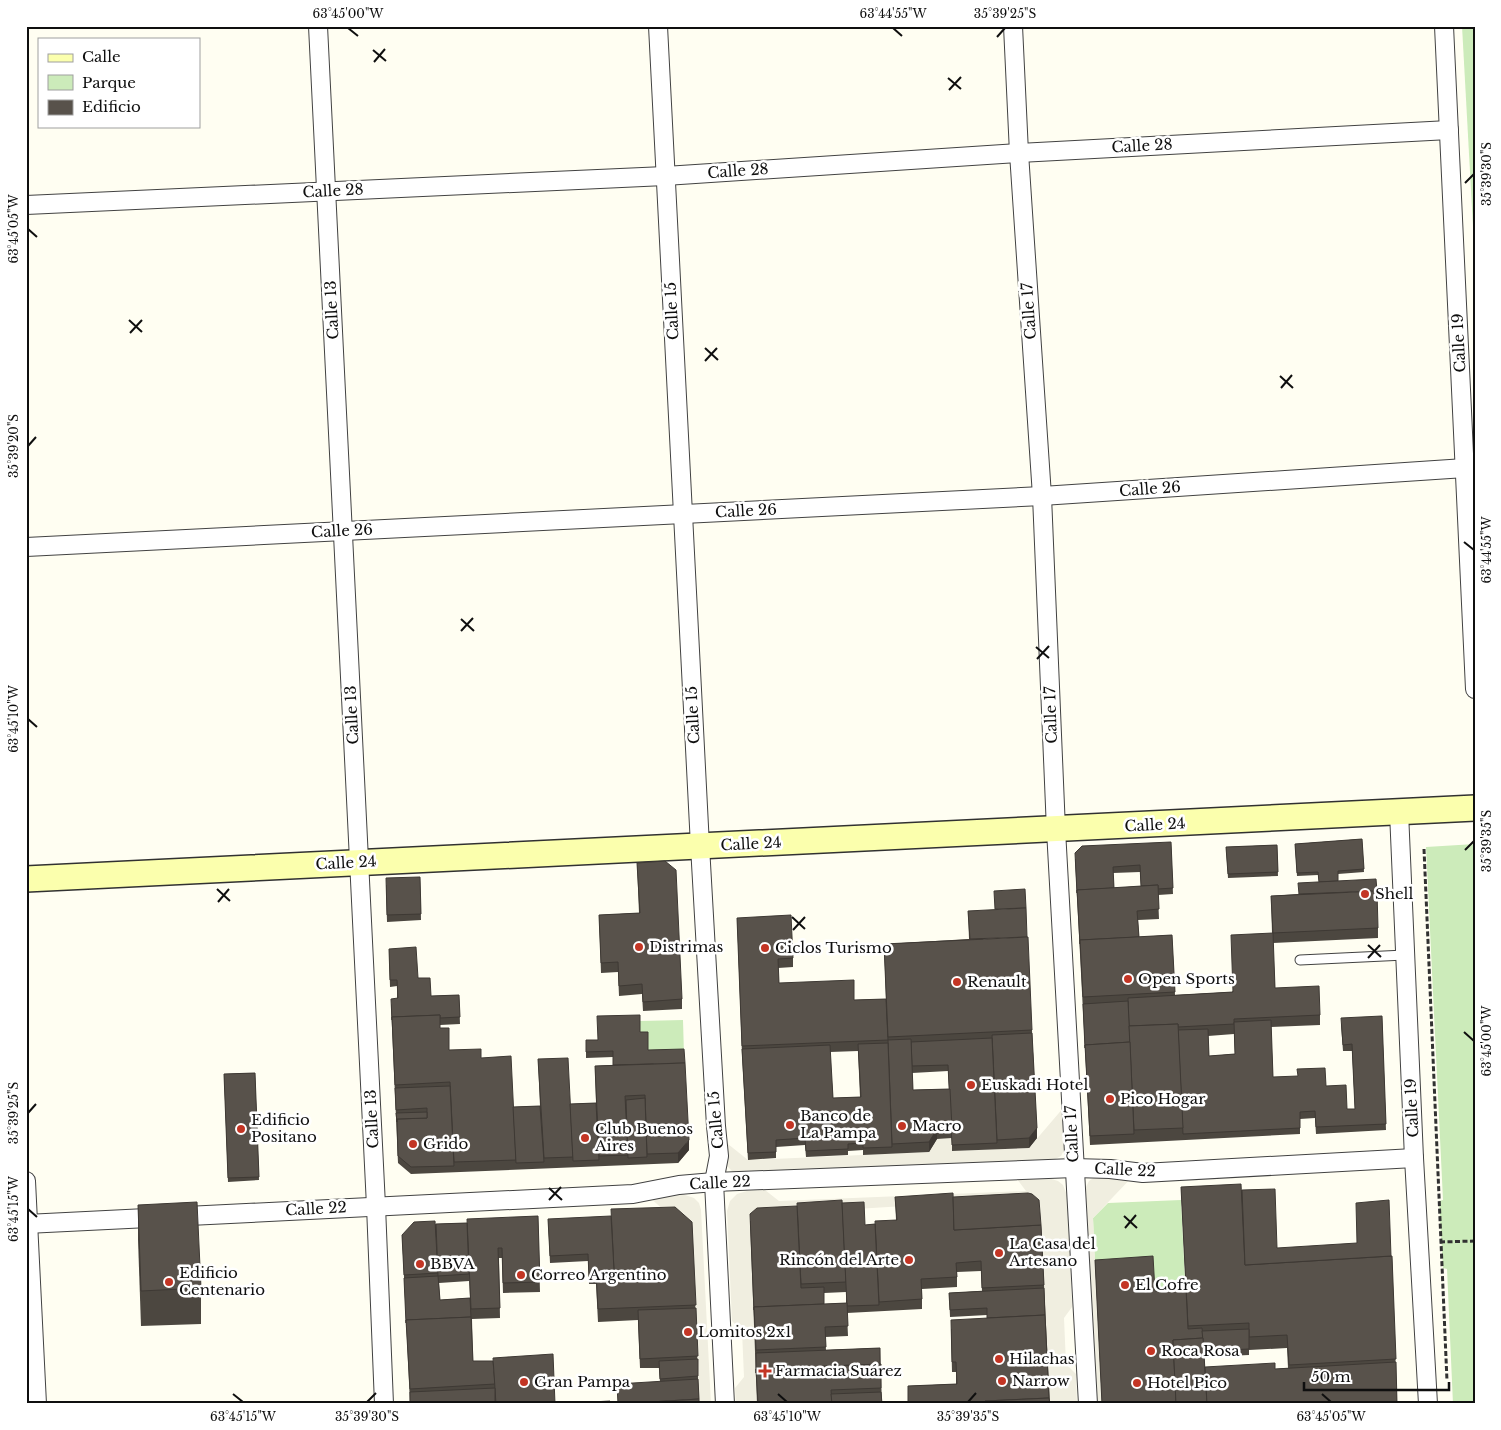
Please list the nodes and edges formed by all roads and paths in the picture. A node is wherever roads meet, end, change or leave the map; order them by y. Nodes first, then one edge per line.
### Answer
1 (318, 26) edge
2 (658, 26) edge
3 (1013, 26) edge
4 (1444, 26) edge
5 (1449, 130) junction
6 (1019, 153) junction
7 (665, 176) junction
8 (326, 191) junction
9 (26, 205) edge
10 (1466, 468) junction
11 (1042, 496) junction
12 (683, 514) junction
13 (343, 531) junction
14 (26, 547) edge
15 (1475, 689) edge
16 (1475, 808) edge
17 (1399, 812) junction
18 (1056, 830) junction
19 (700, 846) junction
20 (1424, 849) dead end
21 (359, 862) junction
22 (26, 878) edge
23 (1405, 955) junction
24 (1300, 960) dead end
25 (1414, 1158) junction
26 (1074, 1168) junction
27 (26, 1181) edge
28 (714, 1182) junction
29 (376, 1206) junction
30 (27, 1223) edge
31 (1475, 1240) edge
32 (1419, 1242) junction
33 (1441, 1242) junction
34 (1447, 1385) dead end
35 (37, 1404) edge
36 (384, 1404) edge
37 (725, 1404) edge
38 (1088, 1404) edge
39 (1428, 1404) edge

1 - 8 street, Calle 13
2 - 7 street, Calle 15
3 - 6 street, Calle 17
4 - 5 street, Calle 19
5 - 6 street, Calle 28
5 - 10 street, Calle 19
6 - 7 street, Calle 28
6 - 11 street, Calle 17
7 - 8 street, Calle 28
7 - 12 street, Calle 15
8 - 9 street, Calle 28
8 - 13 street, Calle 13
10 - 11 street, Calle 26
10 - 15 street, Calle 19
11 - 12 street, Calle 26
11 - 18 street, Calle 17
12 - 13 street, Calle 26
12 - 19 street, Calle 15
13 - 14 street, Calle 26
13 - 21 street, Calle 13
16 - 17 street, Calle 24
17 - 18 street, Calle 24
17 - 23 street, Calle 19
18 - 19 street, Calle 24
18 - 26 street, Calle 17
19 - 21 street, Calle 24
19 - 28 street, Calle 15
20 - 33 path
21 - 22 street, Calle 24
21 - 29 street, Calle 13
23 - 24 lane
23 - 25 street, Calle 19
25 - 26 street, Calle 22
25 - 32 street, Calle 19
26 - 28 street, Calle 22
26 - 38 street, Calle 17
27 - 30 street
28 - 29 street, Calle 22
28 - 37 street, Calle 15
29 - 30 street, Calle 22
29 - 36 street, Calle 13
30 - 35 street
31 - 33 path
32 - 33 path
32 - 39 street, Calle 19
33 - 34 path

